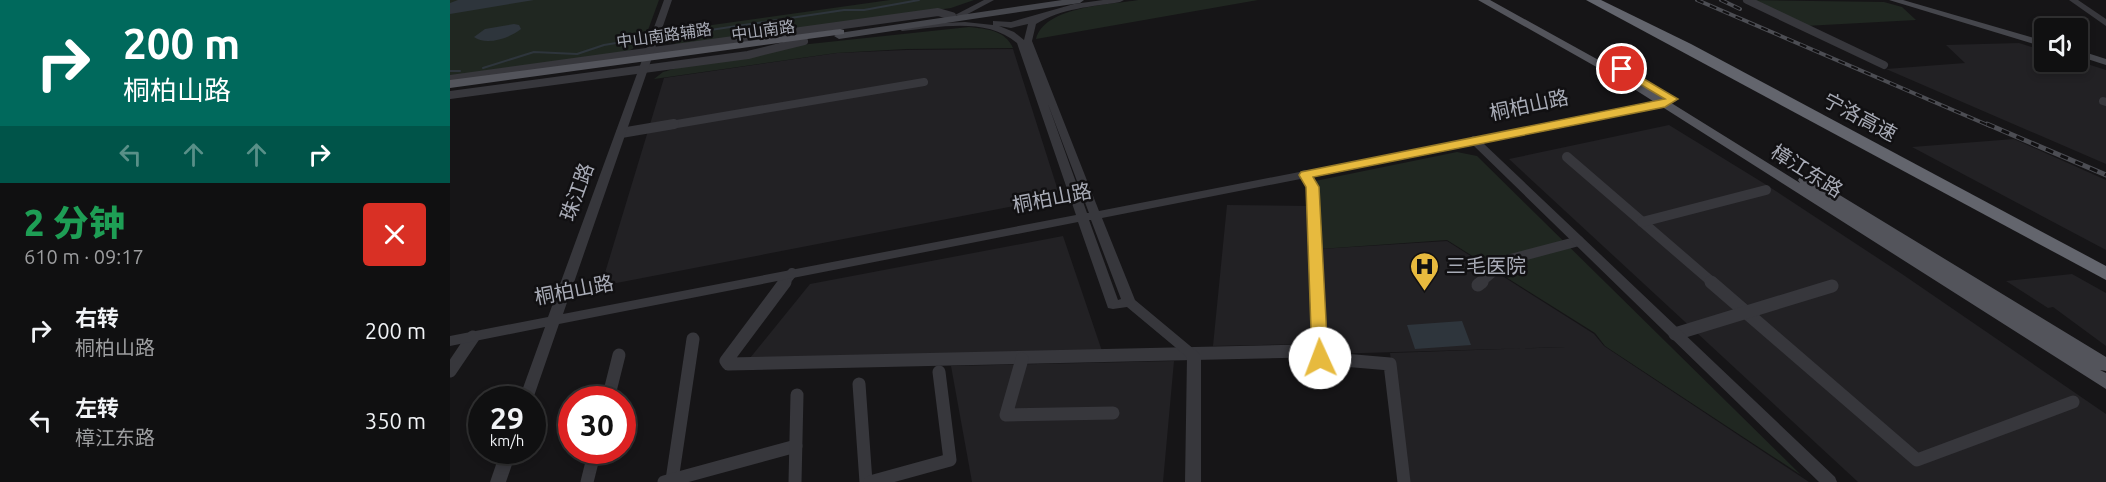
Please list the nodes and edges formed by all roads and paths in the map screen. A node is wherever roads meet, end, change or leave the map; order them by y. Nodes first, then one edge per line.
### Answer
1 (668, 0) edge
2 (984, 0) edge
3 (990, 0) edge
4 (1054, 0) edge
5 (1080, 0) edge
6 (1120, 0) edge
7 (1483, 0) edge
8 (1496, 0) edge
9 (1592, 0) edge
10 (1608, 0) edge
11 (1747, 0) edge
12 (1893, 0) edge
13 (1905, 0) edge
14 (2073, 0) edge
15 (1043, 4) junction
16 (956, 15) junction
17 (1039, 19) junction
18 (938, 22) junction
19 (2106, 23) edge
20 (896, 28) junction
21 (840, 34) junction
22 (2034, 39) edge
23 (2034, 39) edge
24 (2088, 55) edge
25 (647, 60) junction
26 (2106, 60) edge
27 (1884, 64) dead end
28 (450, 79) edge
29 (924, 82) dead end
30 (450, 84) edge
31 (450, 89) edge
32 (450, 95) edge
33 (1665, 100) junction
34 (621, 133) junction
35 (1473, 139) junction
36 (1567, 157) dead end
37 (1305, 175) junction
38 (1766, 190) dead end
39 (1087, 214) junction
40 (1642, 222) junction
41 (1579, 241) junction
42 (2106, 264) edge
43 (792, 273) junction
44 (2106, 274) edge
45 (1478, 285) dead end
46 (1832, 286) dead end
47 (1128, 302) junction
48 (1748, 313) junction
49 (554, 317) junction
50 (450, 334) edge
51 (1676, 334) junction
52 (473, 337) junction
53 (693, 339) dead end
54 (450, 341) edge
55 (2049, 346) junction
56 (619, 355) dead end
57 (1194, 356) junction
58 (1320, 358) junction
59 (1022, 359) junction
60 (2106, 365) edge
61 (450, 371) edge
62 (939, 372) dead end
63 (2106, 382) edge
64 (859, 384) dead end
65 (530, 386) edge
66 (611, 386) edge
67 (2106, 389) edge
68 (797, 395) dead end
69 (2073, 402) dead end
70 (1113, 413) dead end
71 (796, 446) junction
72 (504, 464) edge
73 (592, 464) edge
74 (903, 477) edge
75 (668, 481) edge
76 (498, 482) edge
77 (587, 482) edge
78 (795, 482) edge
79 (866, 482) edge
80 (870, 482) edge
81 (1193, 482) edge
82 (1404, 482) edge
83 (1828, 482) edge

1 - 25 street, 珠江路
2 - 16 street
3 - 16 street
4 - 15 main road, 中山南路
5 - 15 main road, 中山南路
6 - 17 street
7 - 33 main road, 樟江东路
8 - 33 main road, 樟江东路
9 - 44 highway, 宁洛高速
10 - 42 highway, 宁洛高速
11 - 27 street
12 - 22 main road
13 - 23 main road
14 - 19 street
15 - 16 main road, 中山南路
15 - 18 main road, 中山南路
16 - 21 main road, 中山南路
16 - 25 street, 中山南路辅路
17 - 18 street
17 - 39 street
18 - 20 main road, 中山南路
20 - 21 main road, 中山南路
20 - 39 street
21 - 25 main road, 中山南路
21 - 25 main road, 中山南路
24 - 26 main road
25 - 28 street, 中山南路辅路
25 - 30 main road, 中山南路
25 - 31 main road, 中山南路
25 - 32 street, 中山南路辅路
25 - 34 street, 珠江路
29 - 34 street
33 - 35 street, 桐柏山路
33 - 55 main road, 樟江东路
33 - 60 main road, 樟江东路
34 - 49 street, 珠江路
35 - 37 street, 桐柏山路
35 - 39 street, 桐柏山路
35 - 41 street
36 - 40 street
37 - 39 street, 桐柏山路
37 - 58 street
38 - 40 street
39 - 43 street, 桐柏山路
39 - 47 street
39 - 47 street
39 - 49 street, 桐柏山路
40 - 48 street
41 - 45 street
41 - 51 street
43 - 49 street, 桐柏山路
43 - 59 street
46 - 48 street
47 - 57 street
48 - 51 street
48 - 69 street
49 - 50 street, 桐柏山路
49 - 52 street, 桐柏山路
49 - 65 street, 珠江路
51 - 83 street
52 - 54 street, 桐柏山路
52 - 61 street
53 - 75 street
55 - 63 main road, 樟江东路
55 - 67 main road
56 - 66 street
57 - 58 street
57 - 59 street
57 - 81 street
58 - 82 street
59 - 70 street
62 - 74 street
64 - 79 street
68 - 71 street
71 - 75 street
71 - 78 street
72 - 76 street
73 - 77 street
74 - 80 street

